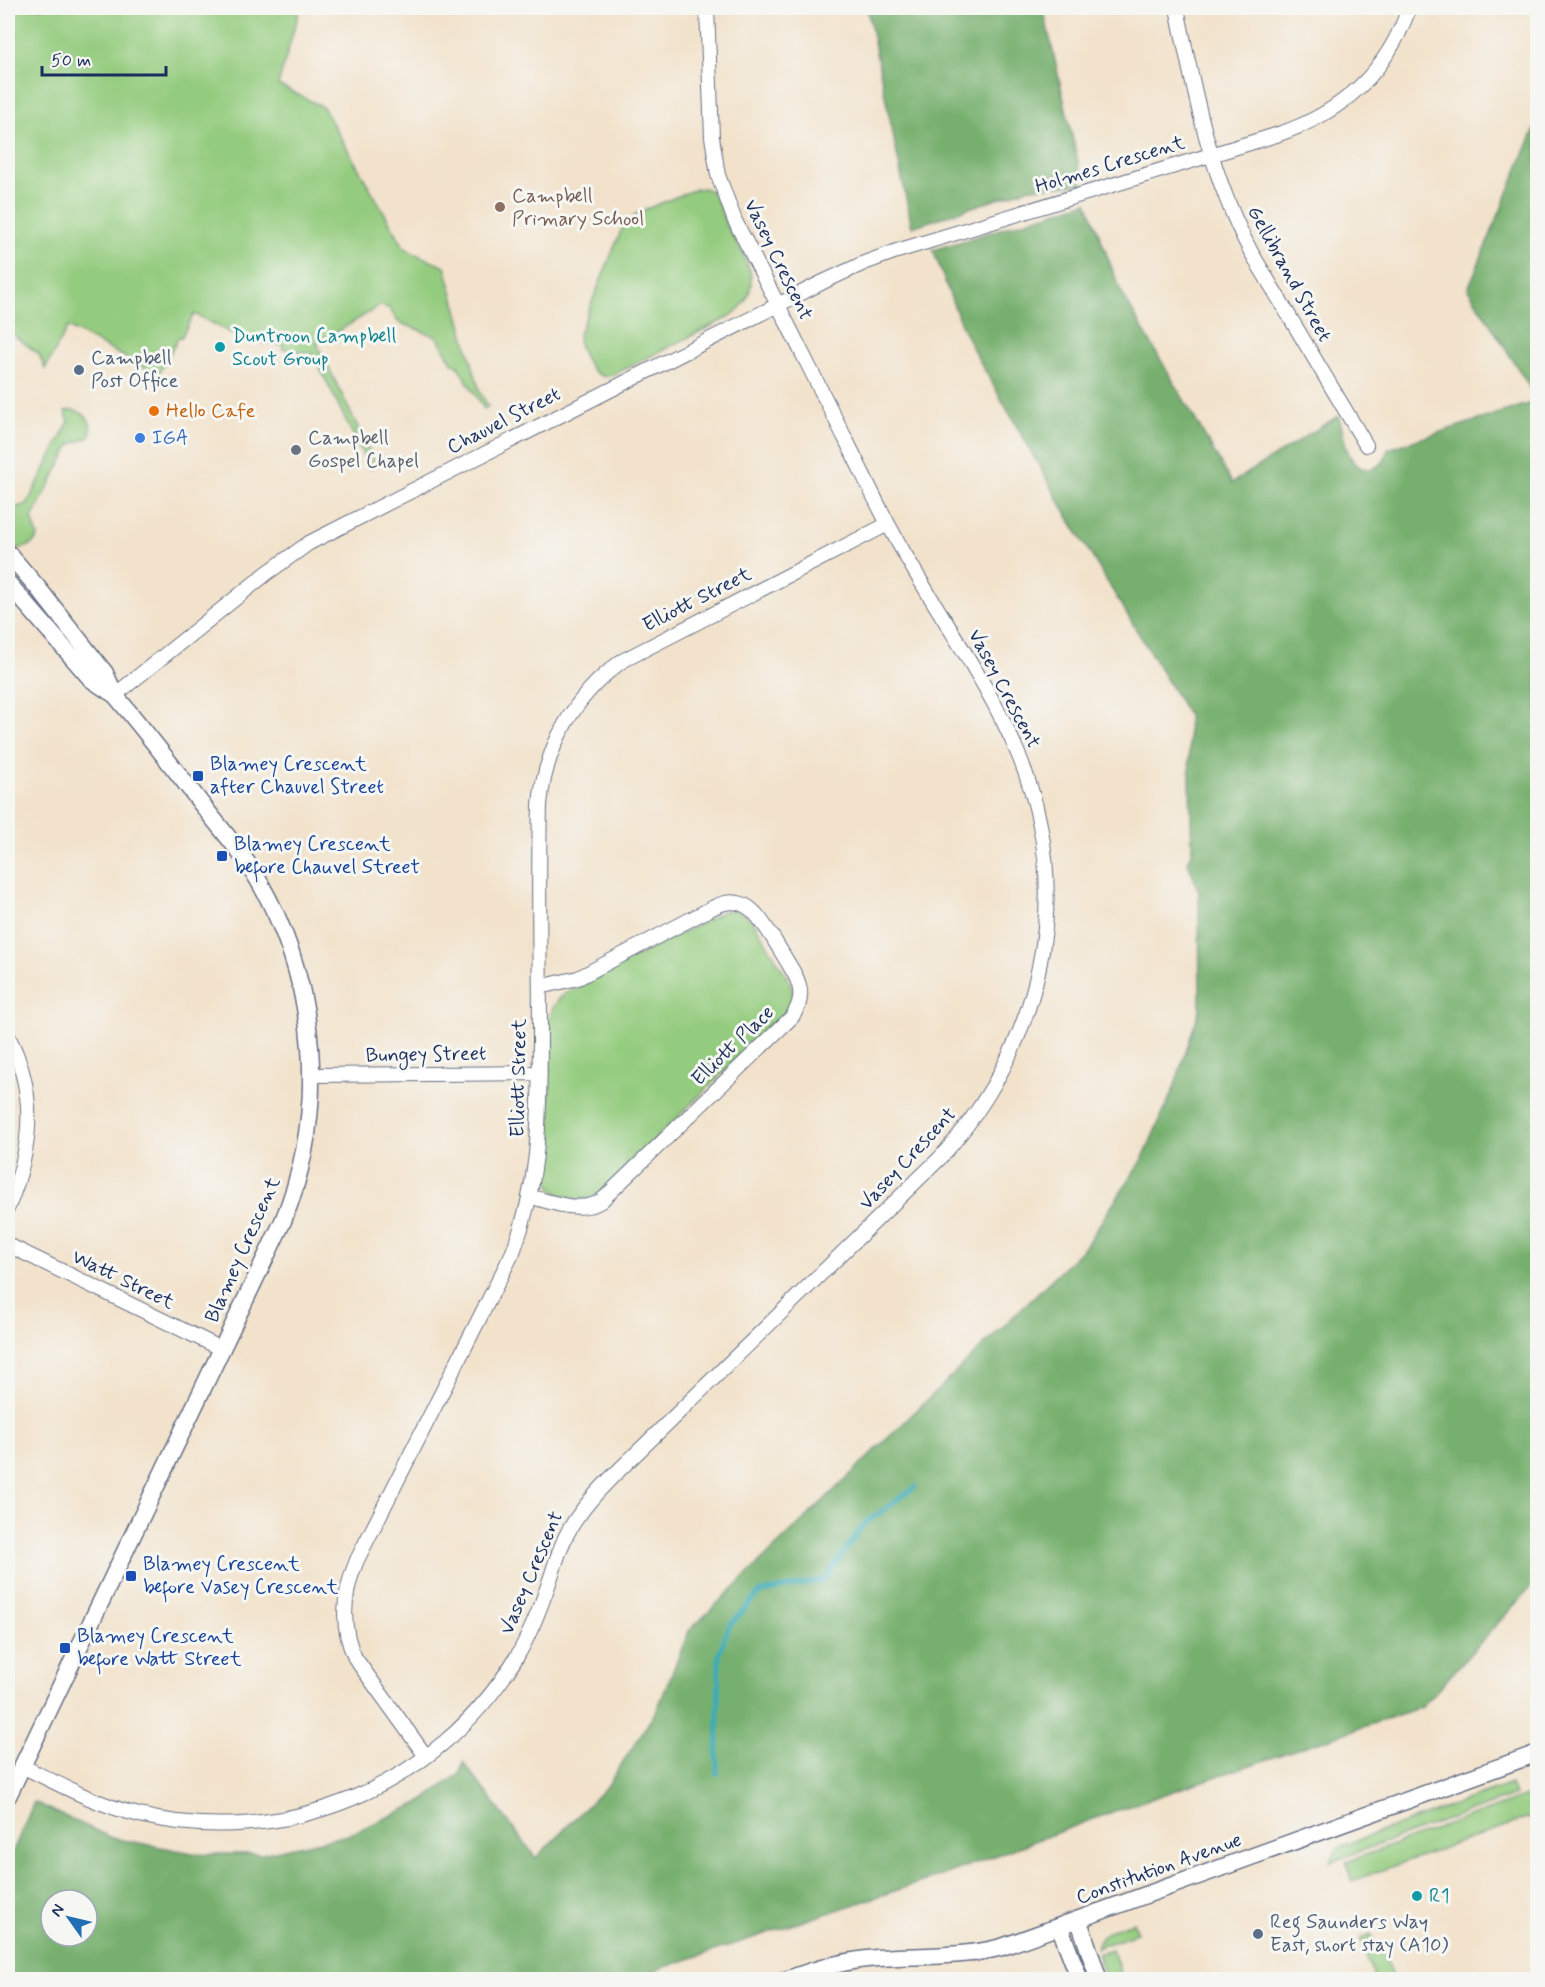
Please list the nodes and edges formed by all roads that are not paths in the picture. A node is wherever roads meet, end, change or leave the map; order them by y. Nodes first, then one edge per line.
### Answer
1 (707, 8) edge
2 (1177, 8) edge
3 (1409, 8) edge
4 (1211, 155) junction
5 (777, 305) junction
6 (1366, 445) dead end
7 (888, 524) junction
8 (10, 561) edge
9 (8, 584) edge
10 (51, 604) junction
11 (37, 617) junction
12 (115, 695) junction
13 (540, 987) junction
14 (8, 1036) edge
15 (540, 1073) junction
16 (312, 1075) junction
17 (531, 1197) junction
18 (8, 1207) edge
19 (8, 1245) edge
20 (222, 1349) junction
21 (1538, 1753) edge
22 (425, 1755) junction
23 (22, 1766) junction
24 (8, 1796) edge
25 (1079, 1921) junction
26 (1060, 1928) junction
27 (786, 1980) edge
28 (1080, 1980) edge
29 (1099, 1980) edge

1 - 5 street, Vasey Crescent
2 - 4 street, Gellibrand Street
3 - 4 street, Holmes Crescent
4 - 5 street, Holmes Crescent
4 - 6 street, Gellibrand Street
5 - 7 street, Vasey Crescent
5 - 12 street, Chauvel Street
7 - 13 street, Elliott Street
7 - 22 street, Vasey Crescent
8 - 10 street, Blamey Crescent
9 - 11 street, Blamey Crescent
10 - 11 street
10 - 12 street, Blamey Crescent
11 - 12 street, Blamey Crescent
12 - 16 street, Blamey Crescent
13 - 15 street, Elliott Street
13 - 17 street, Elliott Place
14 - 18 street
15 - 16 street, Bungey Street
15 - 17 street, Elliott Street
16 - 20 street, Blamey Crescent
17 - 22 street, Elliott Street
19 - 20 street, Watt Street
20 - 23 street, Blamey Crescent
21 - 25 street, Constitution Avenue
22 - 23 street, Vasey Crescent
23 - 24 street, Blamey Crescent
25 - 26 street, Constitution Avenue
25 - 29 street
26 - 27 street, Constitution Avenue
26 - 28 street

